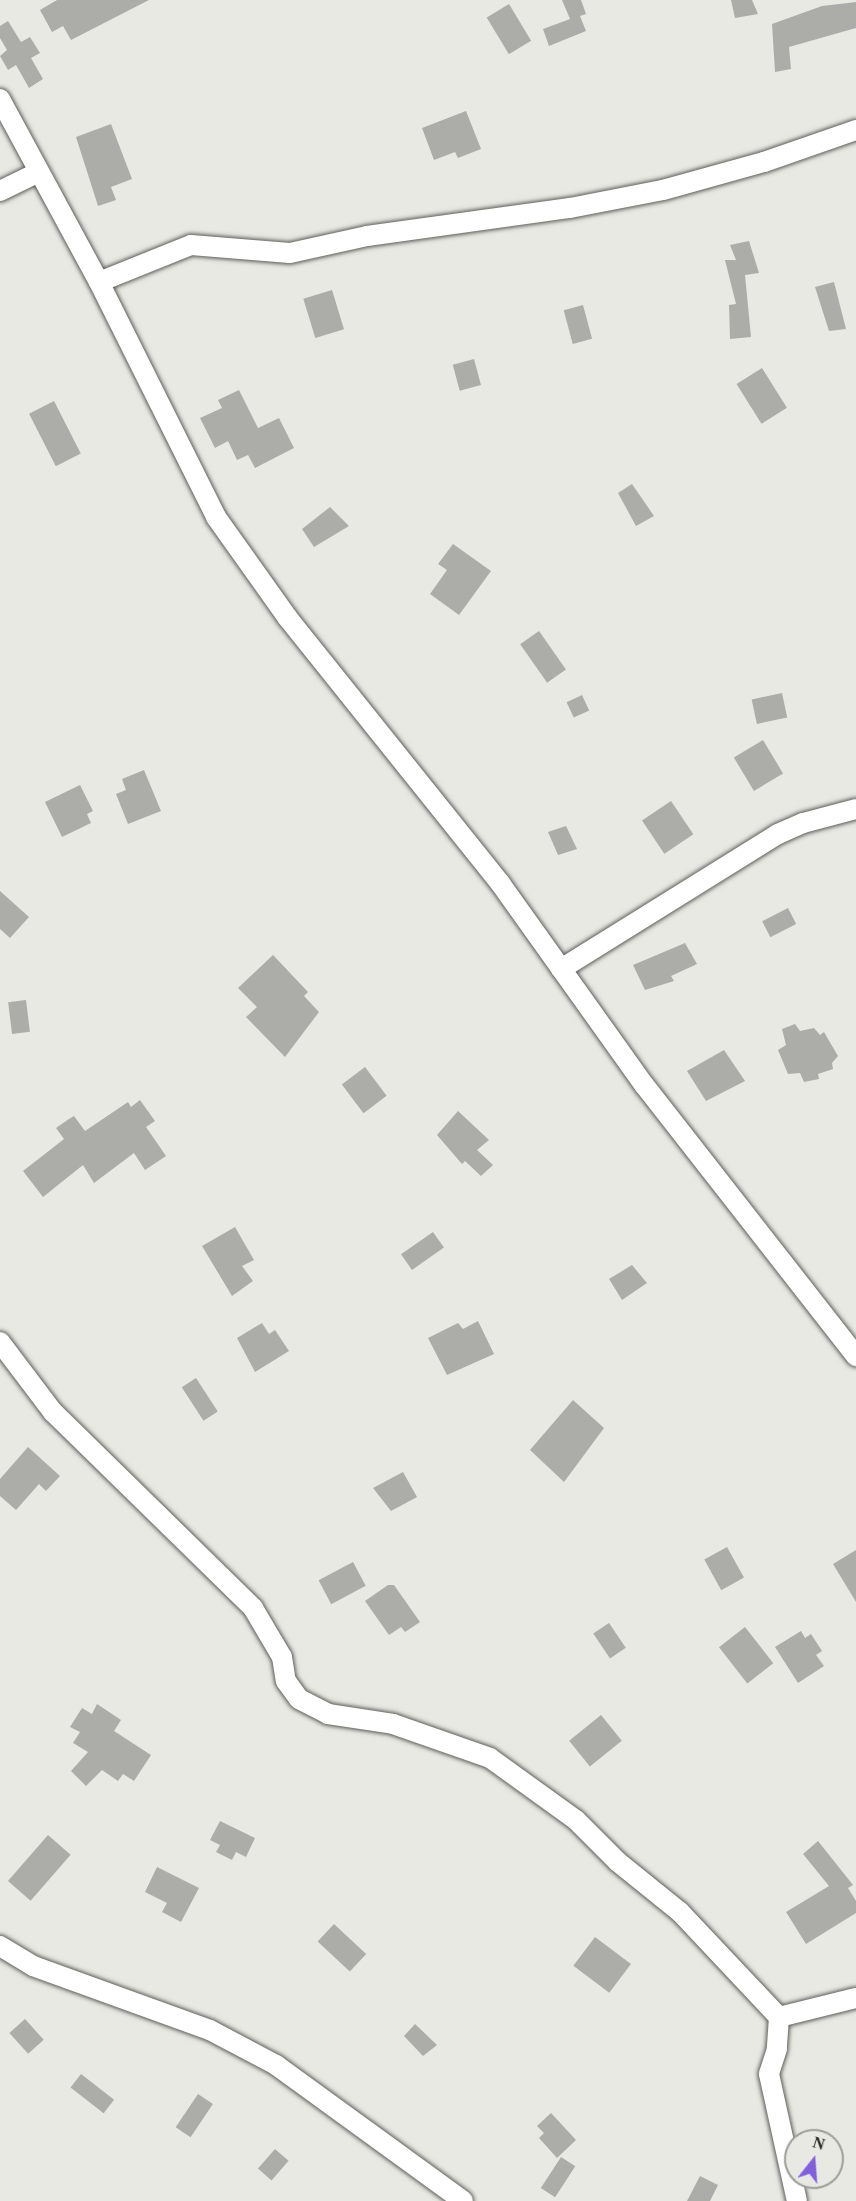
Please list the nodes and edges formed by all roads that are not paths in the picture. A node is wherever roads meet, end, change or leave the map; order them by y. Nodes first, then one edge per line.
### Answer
1 (0, 99) edge
2 (856, 130) edge
3 (38, 173) junction
4 (0, 191) edge
5 (99, 282) junction
6 (856, 809) edge
7 (561, 969) junction
8 (0, 1342) edge
9 (856, 1356) edge
10 (0, 1946) edge
11 (856, 1998) edge
12 (779, 2017) junction
13 (463, 2201) edge
14 (797, 2201) edge

1 - 3 street
2 - 5 street
3 - 4 street
3 - 5 street
5 - 7 street
6 - 7 street
7 - 9 street
8 - 12 street
10 - 13 street
11 - 12 street
12 - 14 street

